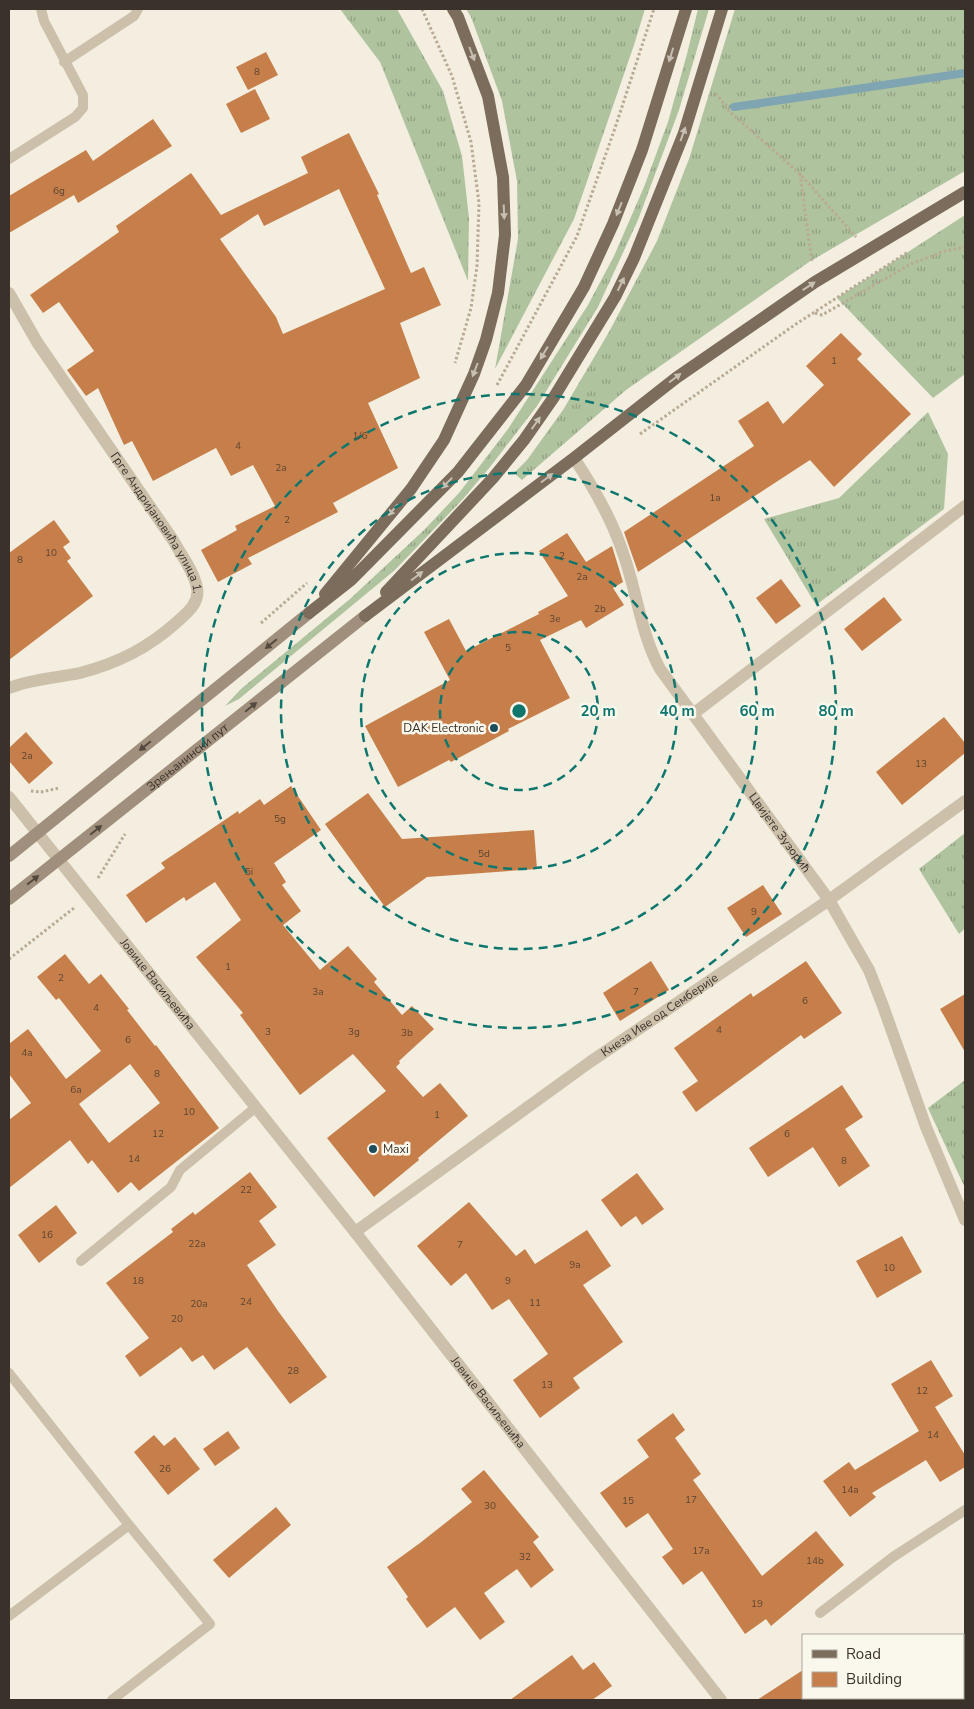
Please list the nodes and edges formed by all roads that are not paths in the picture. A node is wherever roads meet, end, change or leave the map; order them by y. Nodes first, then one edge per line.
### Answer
1 (41, 9) edge
2 (138, 9) edge
3 (453, 9) edge
4 (686, 9) edge
5 (722, 9) edge
6 (64, 62) junction
7 (9, 159) edge
8 (965, 192) edge
9 (9, 294) edge
10 (574, 458) junction
11 (965, 506) edge
12 (309, 613) junction
13 (365, 616) junction
14 (9, 688) edge
15 (693, 714) junction
16 (9, 797) edge
17 (965, 801) edge
18 (37, 833) junction
19 (9, 856) edge
20 (58, 860) junction
21 (9, 899) edge
22 (829, 900) junction
23 (256, 1107) junction
24 (965, 1220) edge
25 (355, 1232) junction
26 (81, 1261) dead end
27 (9, 1373) edge
28 (965, 1510) edge
29 (129, 1525) junction
30 (820, 1613) dead end
31 (9, 1616) edge
32 (112, 1700) edge
33 (721, 1700) edge

1 - 6 lane
2 - 6 lane
3 -> 12 main road
4 -> 12 main road
13 -> 5 main road
6 - 7 lane
10 -> 8 main road
9 - 14 street, Грге Андријановића улица 1.
13 -> 10 main road
10 - 15 street, Цвијете Зузорић
11 - 15 street
12 -> 18 main road
20 -> 13 main road, Зрењанински пут
15 - 22 street, Цвијете Зузорић
16 - 18 street, Јовице Васиљевића
17 - 22 street, Кнеза Иве од Семберије
18 - 19 main road
18 - 20 street, Јовице Васиљевића
21 -> 20 main road, Зрењанински пут
20 - 23 street, Јовице Васиљевића
22 - 24 street, Цвијете Зузорић
22 - 25 street, Кнеза Иве од Семберије
23 - 25 street, Јовице Васиљевића
23 - 26 lane
25 - 33 street, Јовице Васиљевића
27 - 29 lane
28 - 30 lane
29 - 31 lane
29 - 32 lane

